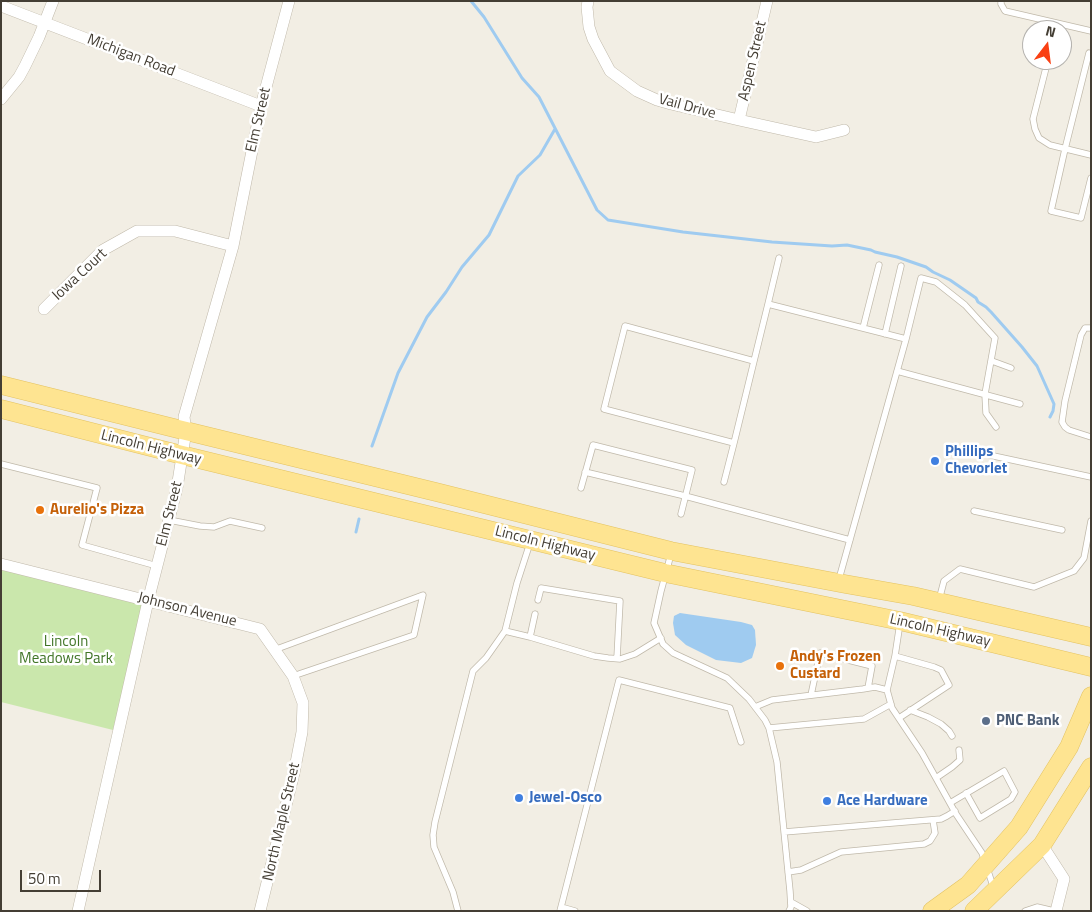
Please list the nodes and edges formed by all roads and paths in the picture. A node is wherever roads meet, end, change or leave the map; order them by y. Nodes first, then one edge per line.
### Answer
1 (53, 1) edge
2 (289, 1) edge
3 (588, 1) edge
4 (767, 1) edge
5 (1001, 1) edge
6 (1, 6) edge
7 (45, 22) junction
8 (1091, 31) edge
9 (1091, 54) edge
10 (1046, 70) edge
11 (1, 99) edge
12 (262, 106) junction
13 (739, 120) junction
14 (844, 130) dead end
15 (1065, 149) junction
16 (1091, 155) edge
17 (1091, 178) edge
18 (1090, 189) edge
19 (232, 246) junction
20 (779, 258) dead end
21 (879, 265) dead end
22 (901, 266) dead end
23 (768, 304) junction
24 (44, 309) dead end
25 (864, 328) junction
26 (1091, 328) edge
27 (885, 334) junction
28 (906, 339) junction
29 (754, 360) junction
30 (992, 361) junction
31 (1011, 368) dead end
32 (897, 370) junction
33 (1, 385) edge
34 (985, 394) junction
35 (1020, 404) dead end
36 (1, 409) edge
37 (996, 427) dead end
38 (186, 431) junction
39 (1091, 437) edge
40 (734, 442) junction
41 (182, 455) junction
42 (989, 455) dead end
43 (2, 465) edge
44 (585, 472) junction
45 (1091, 477) edge
46 (724, 482) dead end
47 (581, 488) dead end
48 (685, 496) junction
49 (974, 511) dead end
50 (681, 514) dead end
51 (169, 520) junction
52 (1091, 521) edge
53 (262, 528) dead end
54 (1062, 530) dead end
55 (850, 540) junction
56 (531, 541) junction
57 (671, 552) junction
58 (1, 564) edge
59 (157, 566) junction
60 (665, 573) junction
61 (838, 583) junction
62 (538, 600) dead end
63 (148, 601) junction
64 (938, 602) junction
65 (536, 614) dead end
66 (900, 621) junction
67 (504, 631) junction
68 (530, 637) junction
69 (1091, 637) edge
70 (660, 638) junction
71 (274, 650) junction
72 (895, 656) junction
73 (617, 658) junction
74 (1091, 667) edge
75 (293, 676) junction
76 (868, 688) junction
77 (887, 690) junction
78 (811, 695) junction
79 (1091, 696) edge
80 (891, 704) junction
81 (755, 707) junction
82 (910, 710) junction
83 (898, 718) junction
84 (769, 728) junction
85 (302, 732) joint
86 (952, 736) dead end
87 (741, 742) dead end
88 (959, 750) dead end
89 (1091, 767) edge
90 (936, 778) junction
91 (966, 793) junction
92 (950, 803) junction
93 (955, 811) junction
94 (933, 820) junction
95 (784, 832) junction
96 (1042, 845) junction
97 (986, 865) junction
98 (788, 872) junction
99 (994, 891) junction
100 (790, 902) junction
101 (561, 909) edge
102 (78, 911) edge
103 (260, 911) edge
104 (458, 911) edge
105 (575, 911) edge
106 (789, 911) edge
107 (807, 911) edge
108 (932, 911) edge
109 (974, 911) edge
110 (1025, 911) edge
111 (1055, 911) edge

1 - 7 street
2 - 12 street, Elm Street
3 - 13 street, Vail Drive
4 - 13 street, Aspen Street
5 - 8 lane
6 - 7 street, Michigan Road
7 - 11 street
7 - 12 street, Michigan Road
9 - 15 lane
10 - 15 lane
12 - 19 street, Elm Street
13 - 14 street, Vail Drive
15 - 16 lane
15 - 18 lane
17 - 18 lane
19 - 24 street, Iowa Court
19 - 38 street, Elm Street
20 - 23 lane
21 - 25 lane
22 - 27 lane
23 - 25 lane
23 - 29 lane
25 - 27 lane
26 - 39 lane
27 - 28 lane
28 - 30 lane
28 - 32 lane
29 - 40 lane
29 - 40 lane
30 - 31 lane
30 - 34 lane
32 - 34 lane
32 - 55 lane
33 - 38 main road, Lincoln Highway
34 - 35 lane
34 - 37 lane
36 - 41 main road, Lincoln Highway
38 - 41 street, Elm Street
38 - 57 main road, Lincoln Highway
40 - 46 lane
41 - 51 street, Elm Street
41 - 56 main road, Lincoln Highway
42 - 45 lane
43 - 59 lane
44 - 47 lane
44 - 48 lane
44 - 48 lane
48 - 50 lane
48 - 55 lane
49 - 54 lane
51 - 53 lane
51 - 59 street, Elm Street
52 - 64 lane
55 - 61 lane
56 - 60 main road, Lincoln Highway
56 - 67 lane
57 - 60 lane
57 - 61 main road, Lincoln Highway
58 - 63 street, Johnson Avenue
59 - 63 street, Elm Street
60 - 66 main road, Lincoln Highway
60 - 70 lane
61 - 64 main road, Lincoln Highway
62 - 73 lane
63 - 71 street, Johnson Avenue
63 - 102 street, Elm Street
64 - 69 main road, Lincoln Highway
65 - 68 lane
66 - 72 lane
66 - 74 main road, Lincoln Highway
67 - 68 lane
67 - 104 lane
68 - 73 lane
70 - 73 lane
70 - 81 lane
71 - 75 street, Johnson Avenue
71 - 75 lane
72 - 77 lane
72 - 82 lane
75 - 85 street, Johnson Avenue
76 - 77 lane
76 - 78 lane
76 - 78 lane
77 - 80 lane
78 - 81 lane
79 - 97 main road
80 - 83 lane
80 - 84 lane
81 - 84 lane
82 - 83 lane
82 - 86 lane
83 - 90 lane
84 - 95 lane
85 - 103 street, North Maple Street
87 - 101 lane
88 - 90 lane
89 - 96 main road
90 - 92 lane
91 - 91 lane
91 - 92 lane
92 - 93 lane
93 - 94 lane
93 - 97 lane
94 - 95 lane
94 - 98 lane
95 - 98 lane
96 - 99 main road
96 - 111 street
97 - 99 lane
97 - 108 main road
98 - 100 lane
99 - 109 main road
100 - 106 lane
100 - 107 lane
101 - 105 lane
110 - 111 lane

